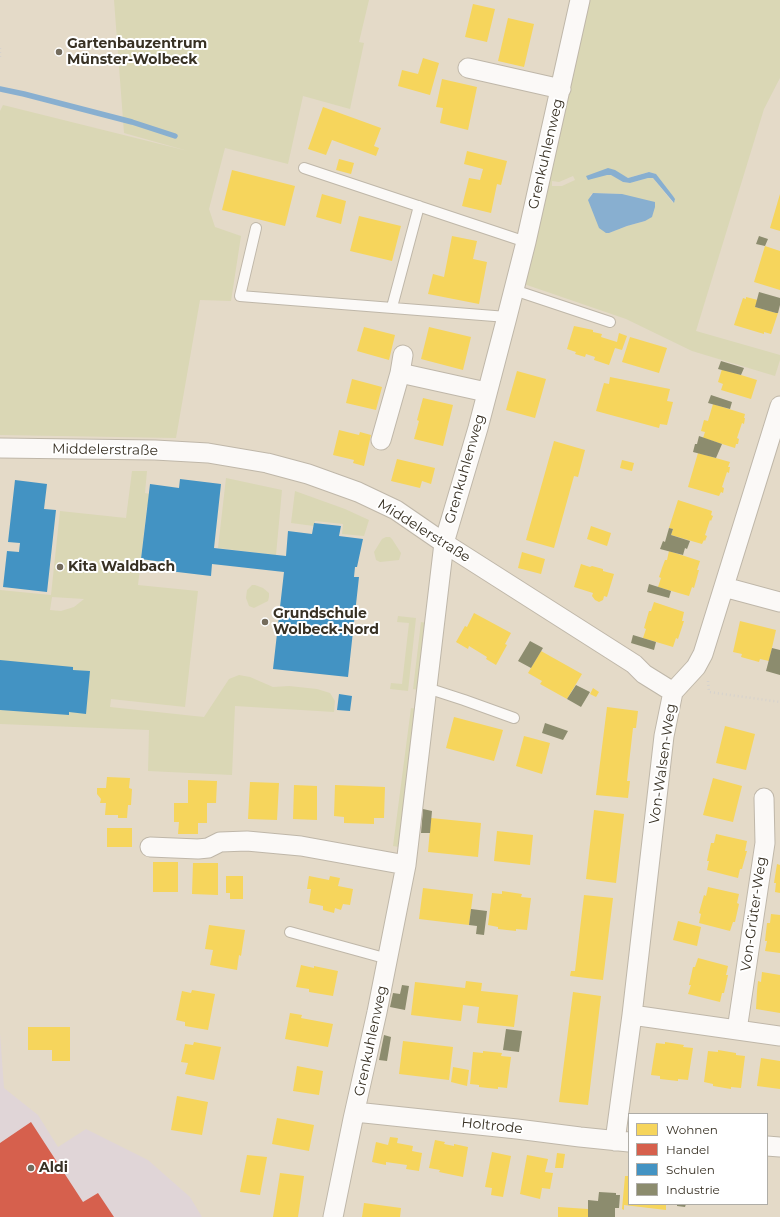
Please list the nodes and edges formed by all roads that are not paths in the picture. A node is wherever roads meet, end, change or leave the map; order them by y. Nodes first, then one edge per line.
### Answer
1 (580, 0) edge
2 (468, 68) dead end
3 (561, 89) junction
4 (304, 168) dead end
5 (419, 206) junction
6 (256, 228) dead end
7 (526, 242) junction
8 (514, 290) junction
9 (392, 307) junction
10 (507, 317) junction
11 (610, 322) dead end
12 (486, 392) junction
13 (780, 406) edge
14 (381, 440) dead end
15 (0, 448) edge
16 (444, 543) junction
17 (724, 587) junction
18 (780, 602) edge
19 (427, 688) junction
20 (674, 692) junction
21 (514, 718) dead end
22 (764, 798) dead end
23 (150, 847) dead end
24 (406, 865) junction
25 (290, 932) dead end
26 (388, 959) junction
27 (632, 1015) junction
28 (737, 1030) junction
29 (780, 1036) edge
30 (355, 1112) junction
31 (622, 1142) edge
32 (768, 1146) edge
33 (780, 1146) edge
34 (332, 1217) edge

1 - 3 street, Grenkuhlenweg
2 - 3 street, Grenkuhlenweg
3 - 7 street, Grenkuhlenweg
4 - 5 lane
5 - 7 lane
5 - 9 lane
6 - 9 lane
7 - 8 street, Grenkuhlenweg
8 - 10 street, Grenkuhlenweg
8 - 11 lane
9 - 10 lane
10 - 12 street, Grenkuhlenweg
12 - 14 street
12 - 16 street, Grenkuhlenweg
13 - 17 street, Von-Walsen-Weg
15 - 16 street, Middelerstraße
16 - 19 street, Grenkuhlenweg
16 - 20 street, Middelerstraße
17 - 18 street
17 - 20 street, Von-Walsen-Weg
19 - 21 lane
19 - 24 street, Grenkuhlenweg
20 - 27 street, Von-Walsen-Weg
22 - 28 street, Von-Grüter-Weg
23 - 24 street
24 - 26 street, Grenkuhlenweg
25 - 26 lane
26 - 30 street, Grenkuhlenweg
27 - 28 street
27 - 31 street, Von-Walsen-Weg
28 - 29 street
30 - 31 street, Holtrode
30 - 34 street, Grenkuhlenweg
32 - 33 street

